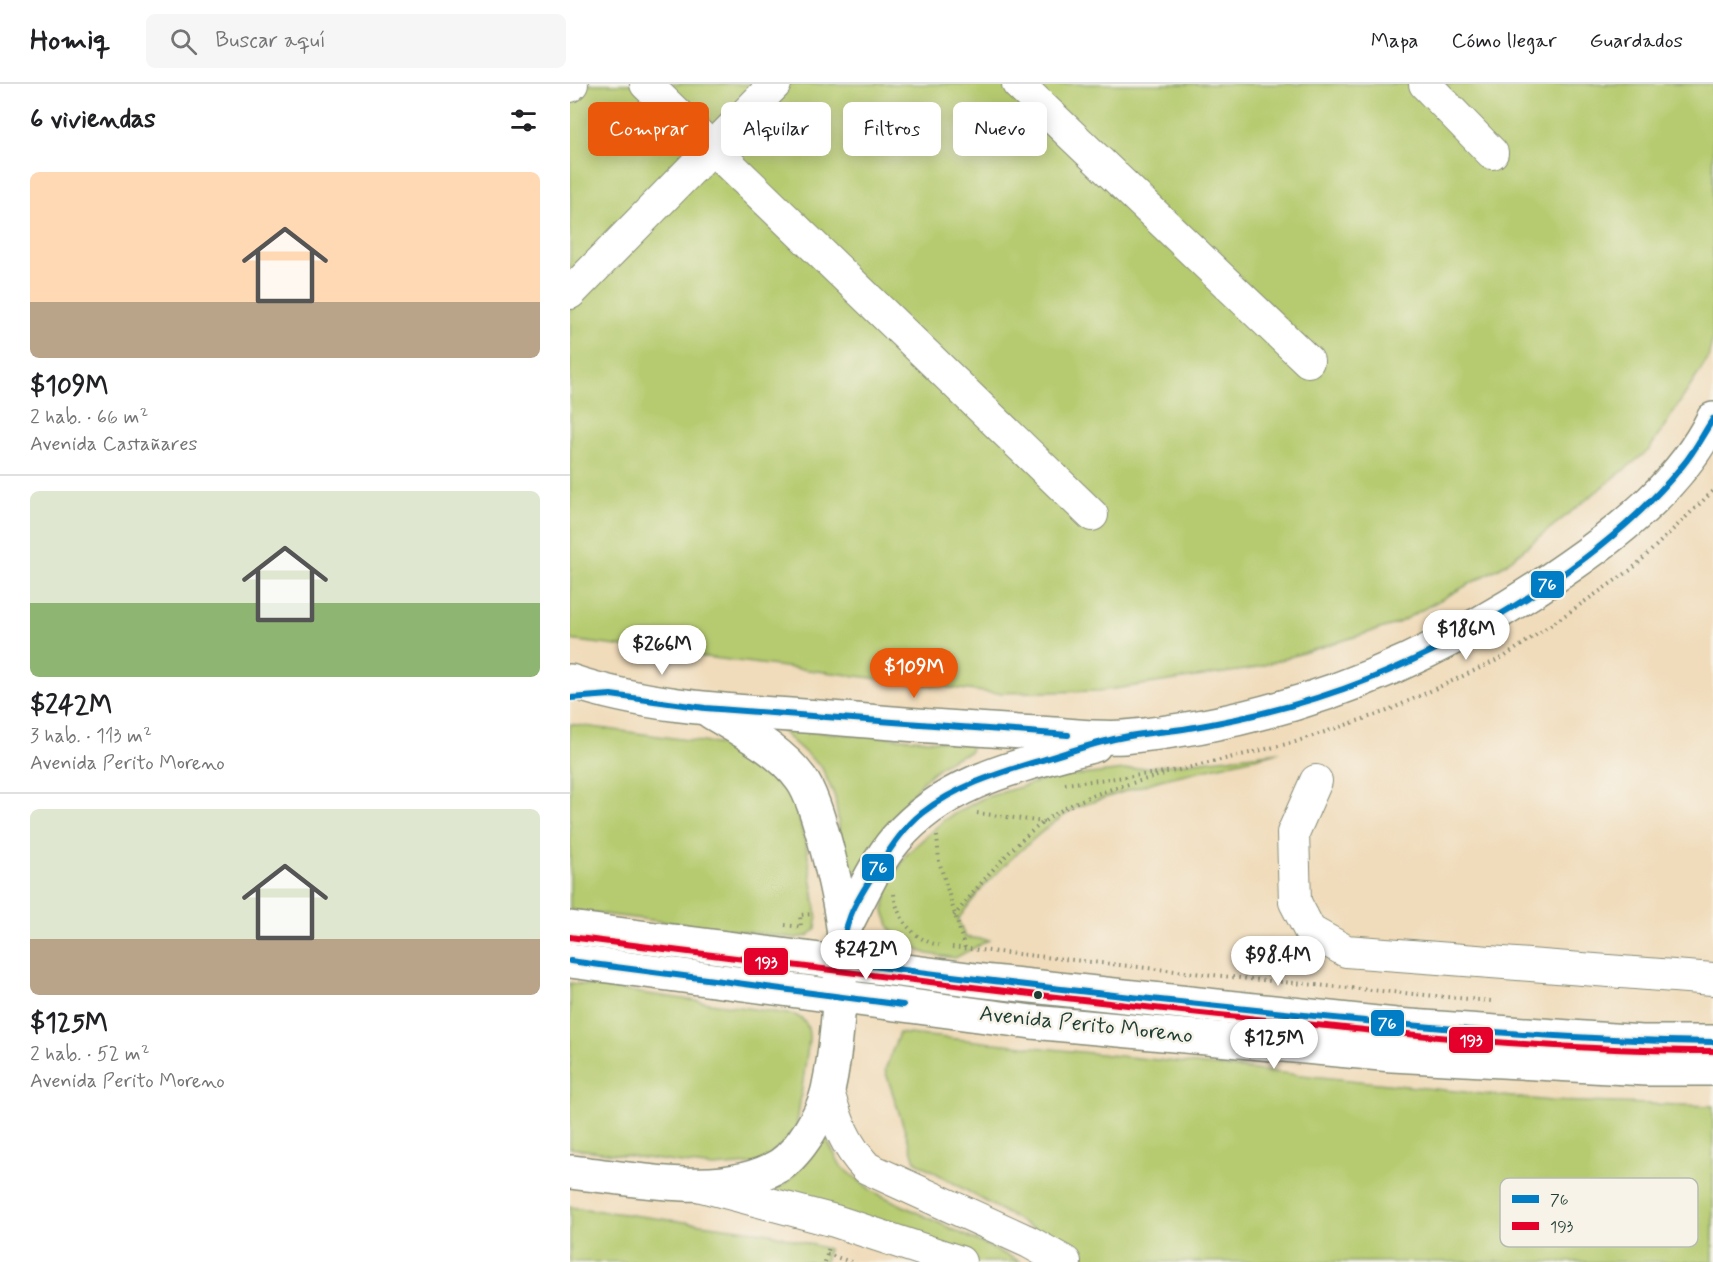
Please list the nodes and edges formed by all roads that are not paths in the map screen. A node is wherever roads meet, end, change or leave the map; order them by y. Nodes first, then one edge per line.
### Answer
1 (646, 84) edge
2 (775, 84) edge
3 (1018, 84) edge
4 (1425, 84) edge
5 (712, 148) junction
6 (1492, 153) dead end
7 (570, 293) edge
8 (1308, 361) dead end
9 (1713, 419) edge
10 (1092, 515) dead end
11 (570, 681) edge
12 (611, 695) junction
13 (570, 698) edge
14 (705, 708) junction
15 (1120, 737) junction
16 (1316, 781) dead end
17 (842, 921) junction
18 (570, 928) edge
19 (570, 961) edge
20 (841, 962) junction
21 (1713, 979) edge
22 (840, 997) junction
23 (1713, 1042) edge
24 (1713, 1069) edge
25 (828, 1092) junction
26 (570, 1172) edge
27 (698, 1185) junction
28 (960, 1262) edge
29 (1065, 1262) edge

1 - 5 street
2 - 5 street
3 - 8 street
4 - 6 street
5 - 7 street
5 - 10 street
9 - 15 main road
11 - 12 main road
12 - 13 main road
12 - 14 main road
14 - 15 main road
14 - 17 main road
15 - 17 main road
16 - 21 street
17 - 20 main road
18 - 20 main road, Avenida Perito Moreno
19 - 22 main road, Avenida Perito Moreno
20 - 22 main road
20 - 23 main road, Avenida Perito Moreno
22 - 24 main road, Avenida Perito Moreno
22 - 25 main road
25 - 27 main road
25 - 29 street
26 - 27 main road
27 - 28 street

